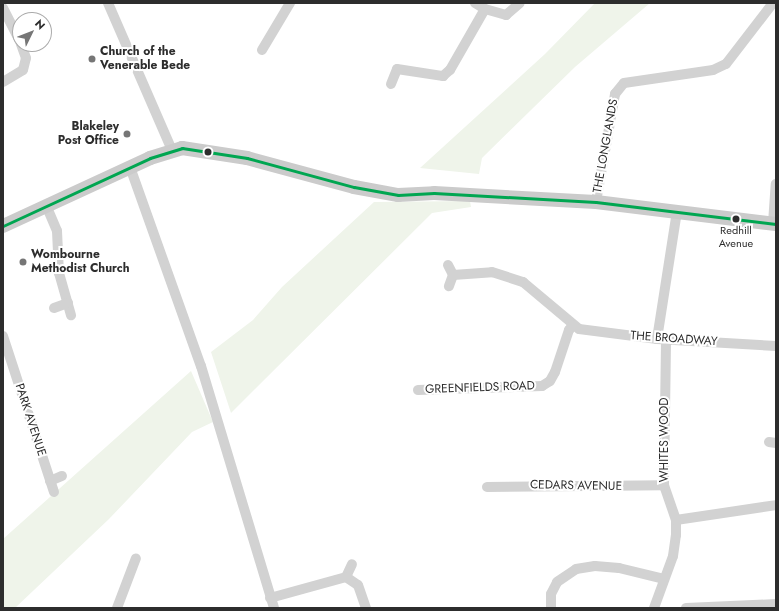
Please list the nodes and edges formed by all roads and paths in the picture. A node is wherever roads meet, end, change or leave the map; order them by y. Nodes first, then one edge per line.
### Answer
1 (108, 3) edge
2 (290, 3) edge
3 (476, 3) edge
4 (520, 3) edge
5 (773, 3) edge
6 (3, 8) edge
7 (485, 9) junction
8 (12, 27) edge
9 (262, 50) dead end
10 (24, 52) edge
11 (3, 82) edge
12 (391, 84) dead end
13 (172, 150) junction
14 (130, 167) junction
15 (776, 184) edge
16 (596, 202) junction
17 (46, 205) junction
18 (677, 212) junction
19 (774, 223) edge
20 (3, 226) edge
21 (448, 265) dead end
22 (453, 275) junction
23 (448, 286) dead end
24 (68, 303) junction
25 (54, 308) dead end
26 (71, 315) dead end
27 (573, 324) junction
28 (3, 336) edge
29 (661, 339) junction
30 (776, 344) edge
31 (418, 390) dead end
32 (62, 476) dead end
33 (50, 481) junction
34 (664, 485) junction
35 (487, 487) dead end
36 (54, 492) dead end
37 (776, 505) edge
38 (676, 520) junction
39 (136, 558) dead end
40 (352, 564) dead end
41 (346, 577) junction
42 (664, 580) junction
43 (272, 603) edge
44 (776, 604) edge
45 (117, 608) edge
46 (366, 608) edge
47 (552, 608) edge
48 (654, 608) edge
49 (686, 608) edge

1 - 13 street
2 - 9 street
3 - 7 street
4 - 7 street
5 - 16 street, THE LONGLANDS
6 - 8 street
7 - 12 street
10 - 11 street
13 - 14 street
13 - 16 street
14 - 17 street
14 - 43 street
15 - 19 street
16 - 18 street
17 - 20 street
17 - 24 street
18 - 19 street
18 - 29 street, WHITES WOOD
21 - 22 street
22 - 23 street
22 - 27 street, THE BROADWAY
24 - 25 street
24 - 26 street
27 - 29 street, THE BROADWAY
27 - 31 street, GREENFIELDS ROAD
28 - 33 street, PARK AVENUE
29 - 30 street, THE BROADWAY
29 - 34 street, WHITES WOOD
32 - 33 street
33 - 36 street, PARK AVENUE
34 - 35 street, CEDARS AVENUE
34 - 38 street, WHITES WOOD
37 - 38 street
38 - 42 street, WHITES WOOD
39 - 45 street
40 - 41 street
41 - 43 street
41 - 46 street
42 - 47 street
42 - 48 street, WHITES WOOD
44 - 49 street

